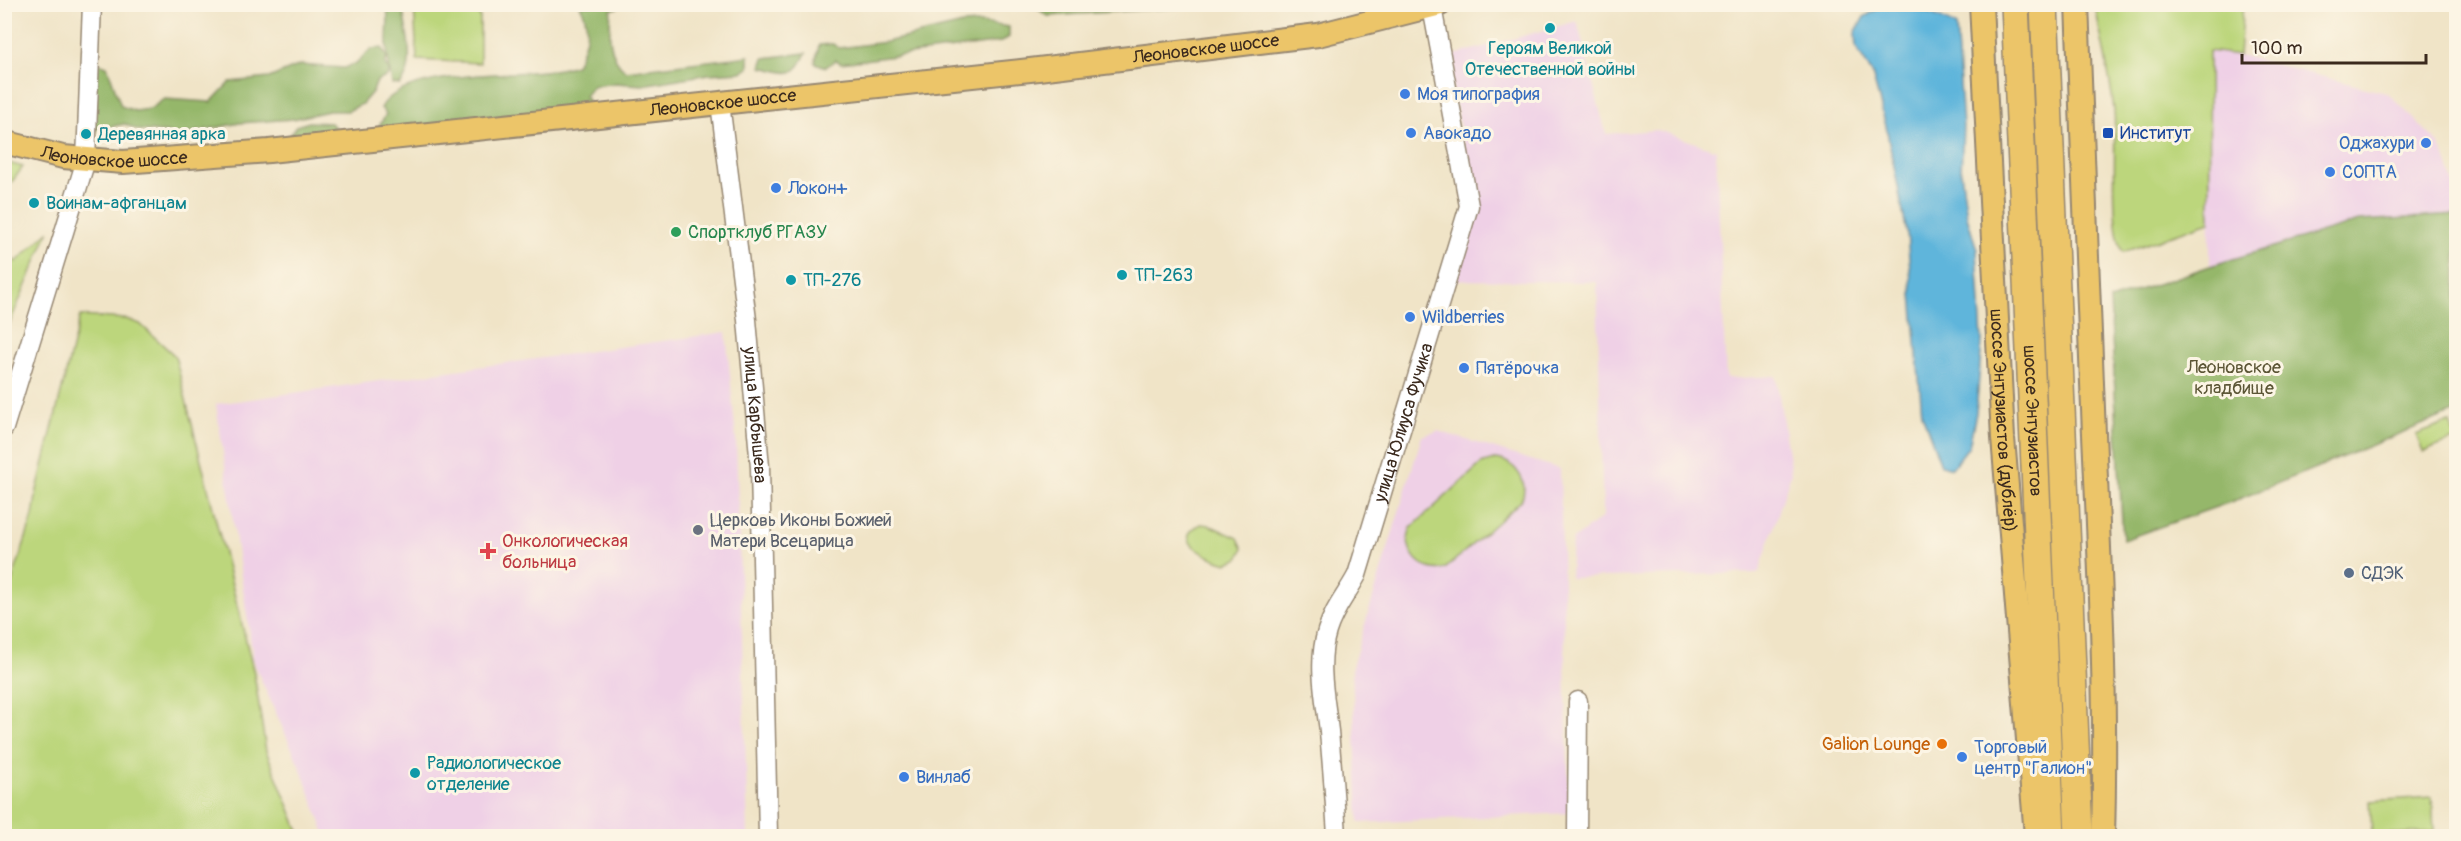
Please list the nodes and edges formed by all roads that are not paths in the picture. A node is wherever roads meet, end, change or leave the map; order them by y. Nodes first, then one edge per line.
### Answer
1 (92, 4) edge
2 (1981, 4) edge
3 (2015, 4) edge
4 (2044, 4) edge
5 (2077, 4) edge
6 (1436, 6) edge
7 (720, 103) junction
8 (4, 142) edge
9 (86, 160) junction
10 (4, 428) edge
11 (1578, 701) dead end
12 (768, 837) edge
13 (1337, 837) edge
14 (1577, 837) edge
15 (2036, 837) edge
16 (2051, 837) edge
17 (2079, 837) edge
18 (2103, 837) edge

1 - 9 street
2 - 15 main road, шоссе Энтузиастов (дублёр)
3 - 16 highway, шоссе Энтузиастов
4 - 17 highway, шоссе Энтузиастов
5 - 18 main road
6 - 7 main road, Леоновское шоссе
6 - 13 street, улица Юлиуса Фучика
7 - 9 main road, Леоновское шоссе
7 - 12 street, улица Карбышева
8 - 9 main road, Леоновское шоссе
9 - 10 street
11 - 14 street

